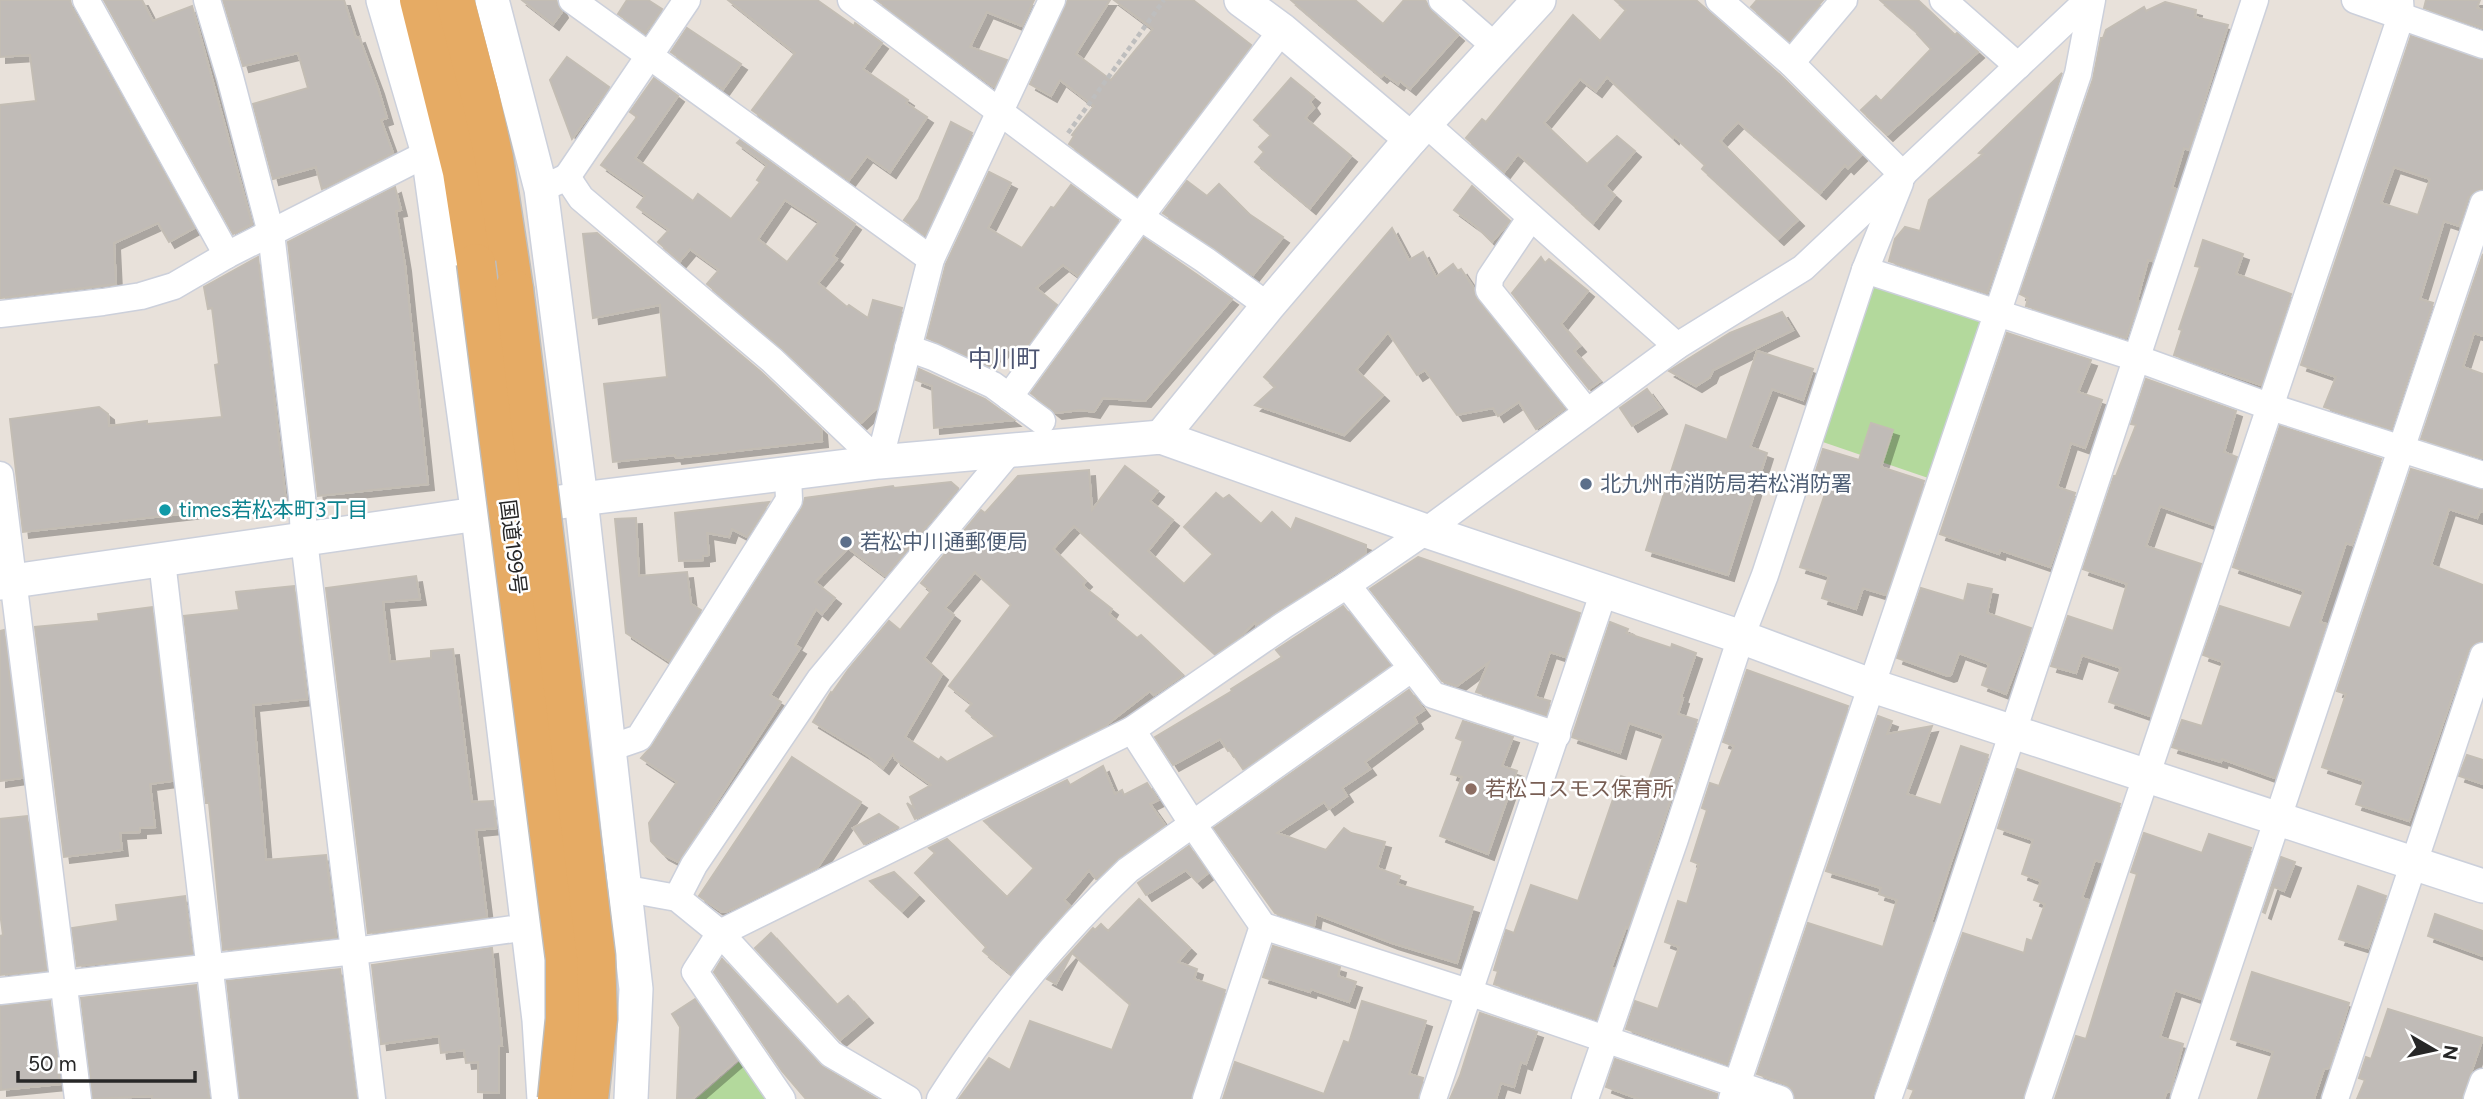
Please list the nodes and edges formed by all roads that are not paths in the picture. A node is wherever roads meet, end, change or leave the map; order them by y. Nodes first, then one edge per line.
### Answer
1 (86, 0) edge
2 (207, 0) edge
3 (383, 0) edge
4 (419, 0) edge
5 (455, 0) edge
6 (492, 0) edge
7 (572, 0) edge
8 (687, 0) edge
9 (851, 0) edge
10 (1052, 0) edge
11 (1241, 0) edge
12 (1442, 0) edge
13 (1539, 0) edge
14 (1719, 0) edge
15 (1844, 0) edge
16 (1943, 0) edge
17 (2090, 0) edge
18 (2255, 0) edge
19 (2355, 0) edge
20 (2400, 8) edge
21 (1282, 30) junction
22 (2483, 45) edge
23 (1497, 48) junction
24 (650, 56) junction
25 (1791, 63) junction
26 (2018, 66) junction
27 (1001, 112) junction
28 (1418, 131) junction
29 (428, 153) junction
30 (1903, 175) junction
31 (554, 183) junction
32 (2483, 204) edge
33 (1140, 217) junction
34 (1531, 217) junction
35 (271, 233) junction
36 (227, 255) junction
37 (931, 259) junction
38 (1865, 270) junction
39 (1268, 306) junction
40 (0, 314) edge
41 (1998, 314) junction
42 (1677, 346) junction
43 (908, 348) junction
44 (2136, 358) junction
45 (1009, 397) junction
46 (2271, 407) junction
47 (1587, 412) junction
48 (1042, 421) dead end
49 (1161, 437) junction
50 (2402, 449) junction
51 (1009, 452) junction
52 (879, 462) junction
53 (788, 474) junction
54 (0, 475) edge
55 (2483, 475) edge
56 (580, 499) junction
57 (478, 516) junction
58 (1426, 531) junction
59 (304, 540) junction
60 (162, 561) junction
61 (7, 582) edge
62 (1347, 585) junction
63 (1604, 592) junction
64 (1741, 637) junction
65 (2483, 656) edge
66 (1411, 669) junction
67 (1873, 686) junction
68 (1132, 730) junction
69 (2013, 732) junction
70 (1557, 735) junction
71 (607, 749) junction
72 (2146, 775) junction
73 (2276, 820) junction
74 (1192, 823) junction
75 (2413, 862) junction
76 (2483, 886) edge
77 (622, 888) junction
78 (677, 898) junction
79 (1263, 926) junction
80 (528, 927) junction
81 (720, 933) junction
82 (355, 951) junction
83 (211, 967) junction
84 (64, 984) junction
85 (0, 991) edge
86 (1468, 992) junction
87 (1605, 1040) junction
88 (2483, 1082) edge
89 (1734, 1092) edge
90 (78, 1099) edge
91 (225, 1099) edge
92 (372, 1099) edge
93 (544, 1099) edge
94 (556, 1099) edge
95 (589, 1099) edge
96 (631, 1099) edge
97 (782, 1099) edge
98 (908, 1099) edge
99 (940, 1099) edge
100 (1206, 1099) edge
101 (1433, 1099) edge
102 (1586, 1099) edge
103 (1780, 1099) edge
104 (1888, 1099) edge
105 (2038, 1099) edge
106 (2184, 1099) edge
107 (2335, 1099) edge
108 (2477, 1099) edge

1 - 36 street
2 - 35 street
3 - 29 street
4 - 94 highway, 国道199号, bridge
5 - 95 highway, 国道199号, bridge
6 - 31 street
7 - 24 street
8 - 24 street
9 - 27 street
10 - 27 street
11 - 21 street
12 - 23 street
13 - 23 street
14 - 25 street
15 - 25 street
16 - 26 street
17 - 26 street
17 - 41 street
18 - 44 street
19 - 20 street
20 - 22 street
20 - 46 street
21 - 28 street
21 - 33 street
23 - 28 street
24 - 31 street
24 - 37 street
25 - 30 street
26 - 30 street
27 - 33 street
27 - 37 street
28 - 34 street
28 - 39 street
29 - 35 street
29 - 57 street
30 - 38 street
30 - 42 street
31 - 52 street
31 - 56 street
32 - 50 street
33 - 39 street
33 - 45 street
34 - 42 street
34 - 47 street
35 - 36 street
35 - 59 street
36 - 40 street
37 - 43 street
38 - 41 street
38 - 64 street
39 - 49 street
41 - 44 street
41 - 67 street
42 - 47 street
43 - 45 street
43 - 52 street
44 - 46 street
44 - 69 street
45 - 48 street
46 - 50 street
46 - 72 street
47 - 58 street
49 - 51 street
49 - 58 street
50 - 55 street
50 - 73 street
51 - 52 street
51 - 78 street
52 - 53 street
53 - 56 street
53 - 71 street
54 - 61 street
56 - 57 street
56 - 71 street
57 - 59 street
57 - 80 street
58 - 62 street
58 - 63 street
59 - 60 street
59 - 82 street
60 - 61 street
60 - 83 street
61 - 84 street
62 - 66 street
62 - 68 street
63 - 64 street
63 - 70 street
64 - 67 street
64 - 87 street
65 - 75 street
66 - 70 street
66 - 74 street
67 - 69 street
67 - 89 street
68 - 74 street
68 - 81 street
69 - 72 street
69 - 104 street
70 - 86 street
71 - 77 street
72 - 73 street
72 - 105 street
73 - 75 street
73 - 106 street
74 - 79 street
74 - 99 street
75 - 76 street
75 - 107 street
77 - 78 street
77 - 96 street
78 - 81 street
79 - 86 street
79 - 100 street
80 - 82 street
80 - 93 street
81 - 97 street
81 - 98 street
82 - 83 street
82 - 92 street
83 - 84 street
83 - 91 street
84 - 85 street
84 - 90 street
86 - 87 street
86 - 101 street
87 - 89 street
87 - 102 street
88 - 108 street
89 - 103 street

